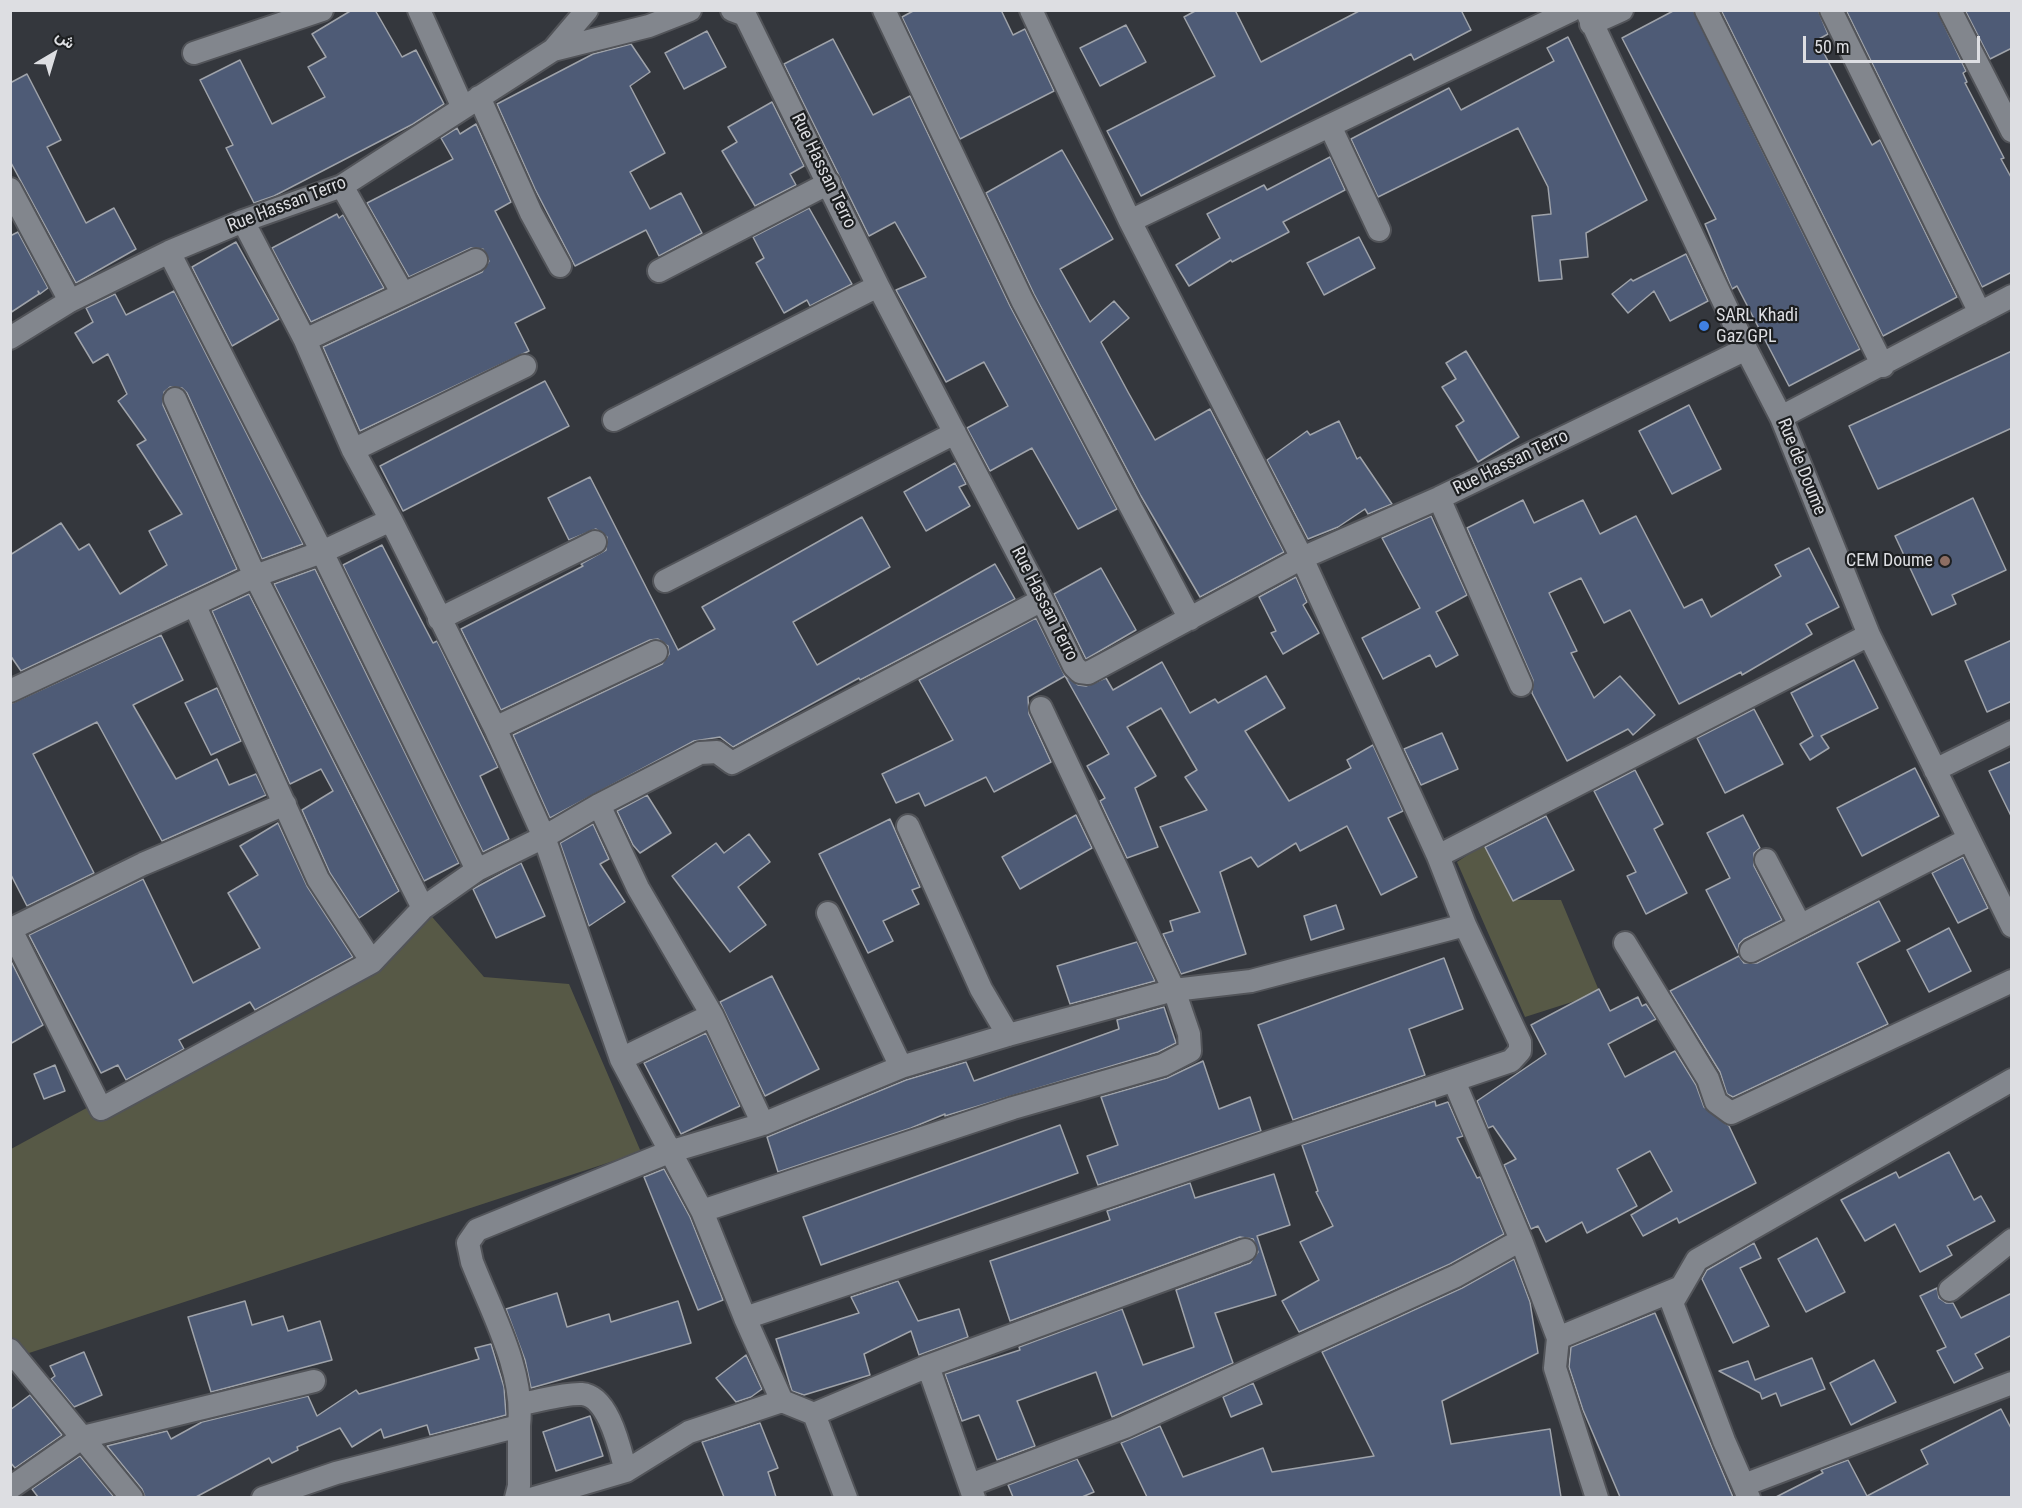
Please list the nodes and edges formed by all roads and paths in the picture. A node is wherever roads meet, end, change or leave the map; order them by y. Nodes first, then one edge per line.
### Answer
1 (322, 10) edge
2 (419, 10) edge
3 (587, 10) edge
4 (690, 10) edge
5 (732, 10) edge
6 (884, 10) edge
7 (1031, 10) edge
8 (1572, 10) edge
9 (1622, 10) edge
10 (1706, 10) edge
11 (1831, 10) edge
12 (1950, 10) edge
13 (1588, 17) edge
14 (553, 50) junction
15 (194, 53) dead end
16 (471, 103) junction
17 (1330, 126) junction
18 (2012, 131) edge
19 (829, 183) junction
20 (342, 186) junction
21 (10, 189) edge
22 (243, 221) junction
23 (1130, 221) junction
24 (1379, 230) dead end
25 (169, 252) junction
26 (476, 260) dead end
27 (560, 266) dead end
28 (659, 271) dead end
29 (878, 286) junction
30 (403, 294) junction
31 (2012, 296) edge
32 (70, 301) junction
33 (1980, 313) junction
34 (10, 338) edge
35 (304, 340) junction
36 (1746, 349) junction
37 (525, 366) dead end
38 (1883, 366) junction
39 (175, 399) dead end
40 (1781, 417) junction
41 (614, 420) dead end
42 (955, 433) junction
43 (353, 450) junction
44 (1439, 498) junction
45 (392, 520) junction
46 (595, 542) dead end
47 (322, 552) junction
48 (1302, 558) junction
49 (255, 576) junction
50 (665, 581) dead end
51 (1042, 600) junction
52 (195, 606) junction
53 (439, 618) junction
54 (1190, 619) junction
55 (1869, 635) junction
56 (656, 652) dead end
57 (1521, 685) dead end
58 (10, 691) edge
59 (1041, 708) dead end
60 (495, 728) junction
61 (2012, 732) edge
62 (1935, 770) junction
63 (285, 804) junction
64 (599, 805) junction
65 (908, 826) dead end
66 (544, 837) junction
67 (1969, 839) junction
68 (1438, 856) junction
69 (1766, 860) dead end
70 (477, 870) junction
71 (423, 908) junction
72 (828, 913) dead end
73 (1465, 925) junction
74 (1800, 925) junction
75 (2012, 926) edge
76 (11, 929) edge
77 (1624, 943) dead end
78 (1751, 951) dead end
79 (372, 962) junction
80 (2012, 981) edge
81 (1174, 990) junction
82 (711, 1015) junction
83 (1008, 1035) junction
84 (621, 1059) junction
85 (902, 1067) junction
86 (2012, 1080) edge
87 (1454, 1081) junction
88 (763, 1124) junction
89 (669, 1152) junction
90 (702, 1211) junction
91 (1521, 1240) junction
92 (2012, 1240) edge
93 (1245, 1250) dead end
94 (1679, 1288) junction
95 (1950, 1290) dead end
96 (745, 1318) junction
97 (1558, 1338) junction
98 (10, 1350) edge
99 (928, 1366) junction
100 (314, 1381) dead end
101 (2012, 1383) edge
102 (782, 1401) junction
103 (521, 1404) junction
104 (814, 1414) junction
105 (519, 1426) junction
106 (83, 1437) junction
107 (627, 1471) junction
108 (10, 1488) edge
109 (972, 1491) edge
110 (1746, 1491) edge
111 (132, 1497) edge
112 (263, 1497) edge
113 (516, 1497) edge
114 (534, 1497) edge
115 (846, 1497) edge
116 (1598, 1497) edge

1 - 15 street
2 - 16 street
3 - 14 street
4 - 14 street, Rue Hassan Terro
5 - 19 street, Rue Hassan Terro
6 - 54 street
7 - 23 street
8 - 17 street
9 - 13 street
10 - 38 street
11 - 33 street
12 - 18 street
13 - 36 street, Rue de Doume
14 - 16 street, Rue Hassan Terro
16 - 20 street, Rue Hassan Terro
16 - 27 street
17 - 23 street
17 - 24 street
19 - 28 street
19 - 29 street, Rue Hassan Terro
20 - 22 street, Rue Hassan Terro
20 - 30 street
21 - 32 street
22 - 25 street, Rue Hassan Terro
22 - 35 street
23 - 48 street
25 - 32 street, Rue Hassan Terro
25 - 47 street
26 - 30 street
29 - 41 street
29 - 42 street, Rue Hassan Terro
30 - 35 street
31 - 33 street
32 - 34 street, Rue Hassan Terro
33 - 38 street
35 - 43 street
36 - 40 street, Rue de Doume
36 - 44 street, Rue Hassan Terro
37 - 43 street
38 - 40 street
39 - 49 street
40 - 55 street, Rue de Doume
42 - 50 street
42 - 51 street, Rue Hassan Terro
43 - 45 street
44 - 48 street, Rue Hassan Terro
44 - 57 street
45 - 47 street
45 - 53 street
46 - 53 street
47 - 49 street
47 - 70 street
48 - 54 street, Rue Hassan Terro
48 - 68 street
49 - 52 street
49 - 71 street
51 - 54 street, Rue Hassan Terro
51 - 64 street
52 - 58 street
52 - 63 street
53 - 60 street
55 - 62 street, Rue de Doume
55 - 68 street
56 - 60 street
59 - 81 street
60 - 66 street
61 - 62 street
62 - 67 street, Rue de Doume
63 - 76 street
63 - 79 street
64 - 66 street
64 - 82 street
65 - 83 street
66 - 70 street
66 - 84 street
67 - 74 street
67 - 75 street, Rue de Doume
68 - 73 street
69 - 74 street
70 - 71 street
71 - 79 street
72 - 85 street
73 - 81 street
73 - 87 street
74 - 78 street
76 - 79 street
77 - 80 street
81 - 83 street
81 - 90 street
82 - 84 street
82 - 88 street
83 - 85 street
84 - 89 street
85 - 88 street
86 - 94 street
87 - 91 street
87 - 96 street
88 - 89 street
89 - 90 street
89 - 103 street
90 - 96 street
91 - 97 street
91 - 109 street
92 - 95 street
93 - 99 street
94 - 97 street
94 - 110 street
96 - 102 street
97 - 116 street
98 - 106 street
99 - 104 street
99 - 109 street
100 - 106 street
101 - 110 street
102 - 104 street
102 - 107 street
103 - 105 street
103 - 107 street
104 - 115 street
105 - 112 street
105 - 113 street
106 - 108 street
106 - 111 street
107 - 114 street

